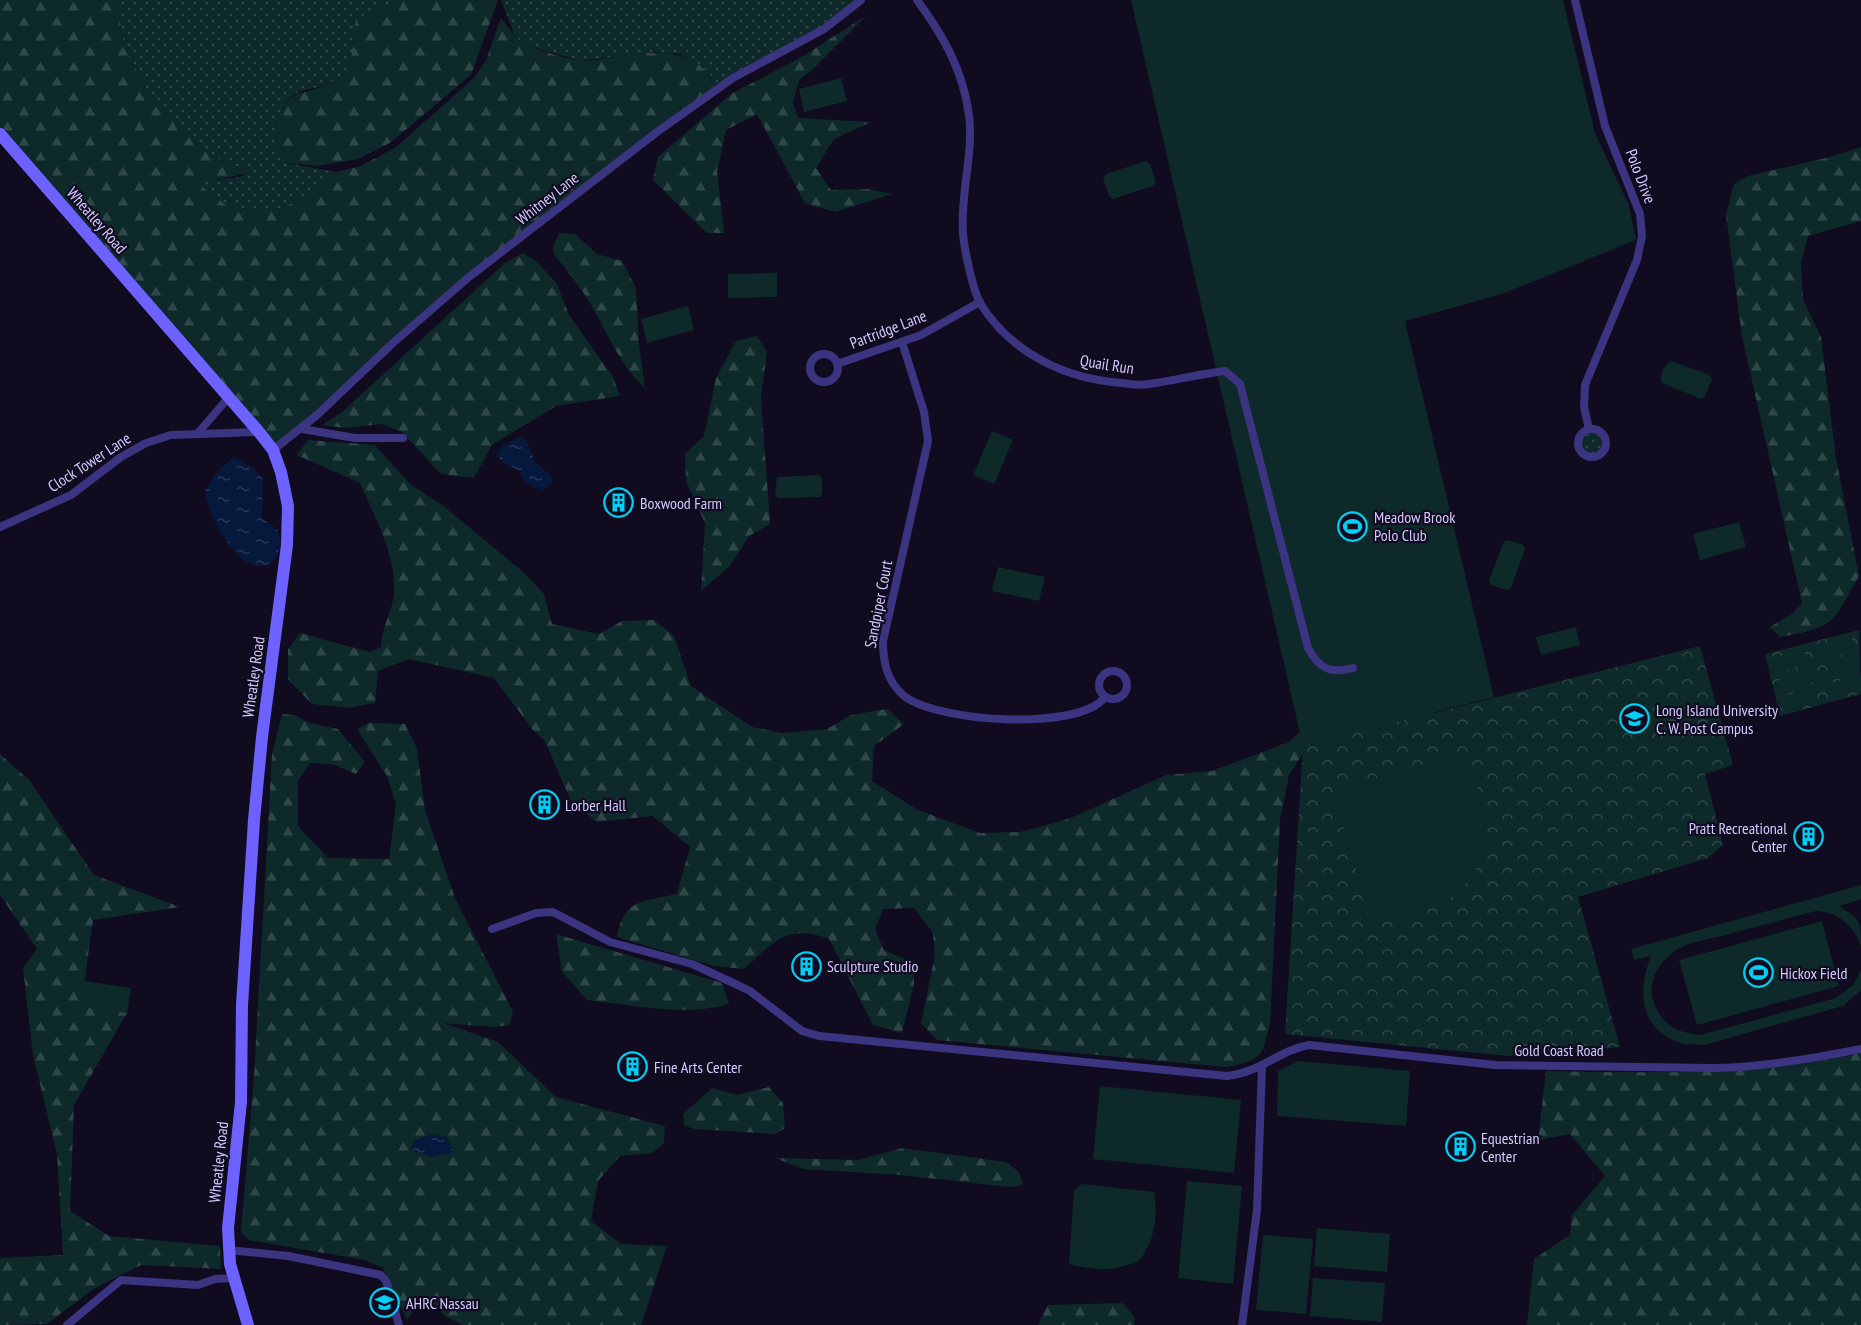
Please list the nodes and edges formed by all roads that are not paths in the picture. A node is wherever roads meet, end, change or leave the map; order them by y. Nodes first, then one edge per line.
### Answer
1 (861, 0) edge
2 (917, 0) edge
3 (1575, 0) edge
4 (0, 134) edge
5 (980, 302) junction
6 (902, 342) junction
7 (837, 364) dead end
8 (229, 397) junction
9 (302, 429) junction
10 (1589, 429) dead end
11 (259, 432) junction
12 (198, 434) junction
13 (403, 438) dead end
14 (273, 450) junction
15 (0, 527) edge
16 (1353, 668) dead end
17 (1105, 697) dead end
18 (492, 929) dead end
19 (1861, 1048) edge
20 (1262, 1066) junction
21 (228, 1250) junction
22 (233, 1278) junction
23 (67, 1325) edge
24 (248, 1325) edge
25 (399, 1325) edge
26 (1242, 1325) edge

1 - 9 street, Whitney Lane
2 - 5 street, Quail Run
3 - 10 street, Polo Drive
4 - 8 main road, Wheatley Road
5 - 6 street, Partridge Lane
5 - 16 street, Quail Run
6 - 7 street, Partridge Lane
6 - 17 street, Sandpiper Court
8 - 11 main road, Wheatley Road
8 - 12 street
9 - 13 street
9 - 14 street, Whitney Lane
11 - 12 street, Clock Tower Lane
11 - 14 main road, Wheatley Road
12 - 15 street, Clock Tower Lane
14 - 21 main road, Wheatley Road
18 - 20 street, Gold Coast Road
19 - 20 street, Gold Coast Road
20 - 26 street
21 - 22 main road, Wheatley Road
21 - 25 street
22 - 23 street
22 - 24 main road, Wheatley Road

